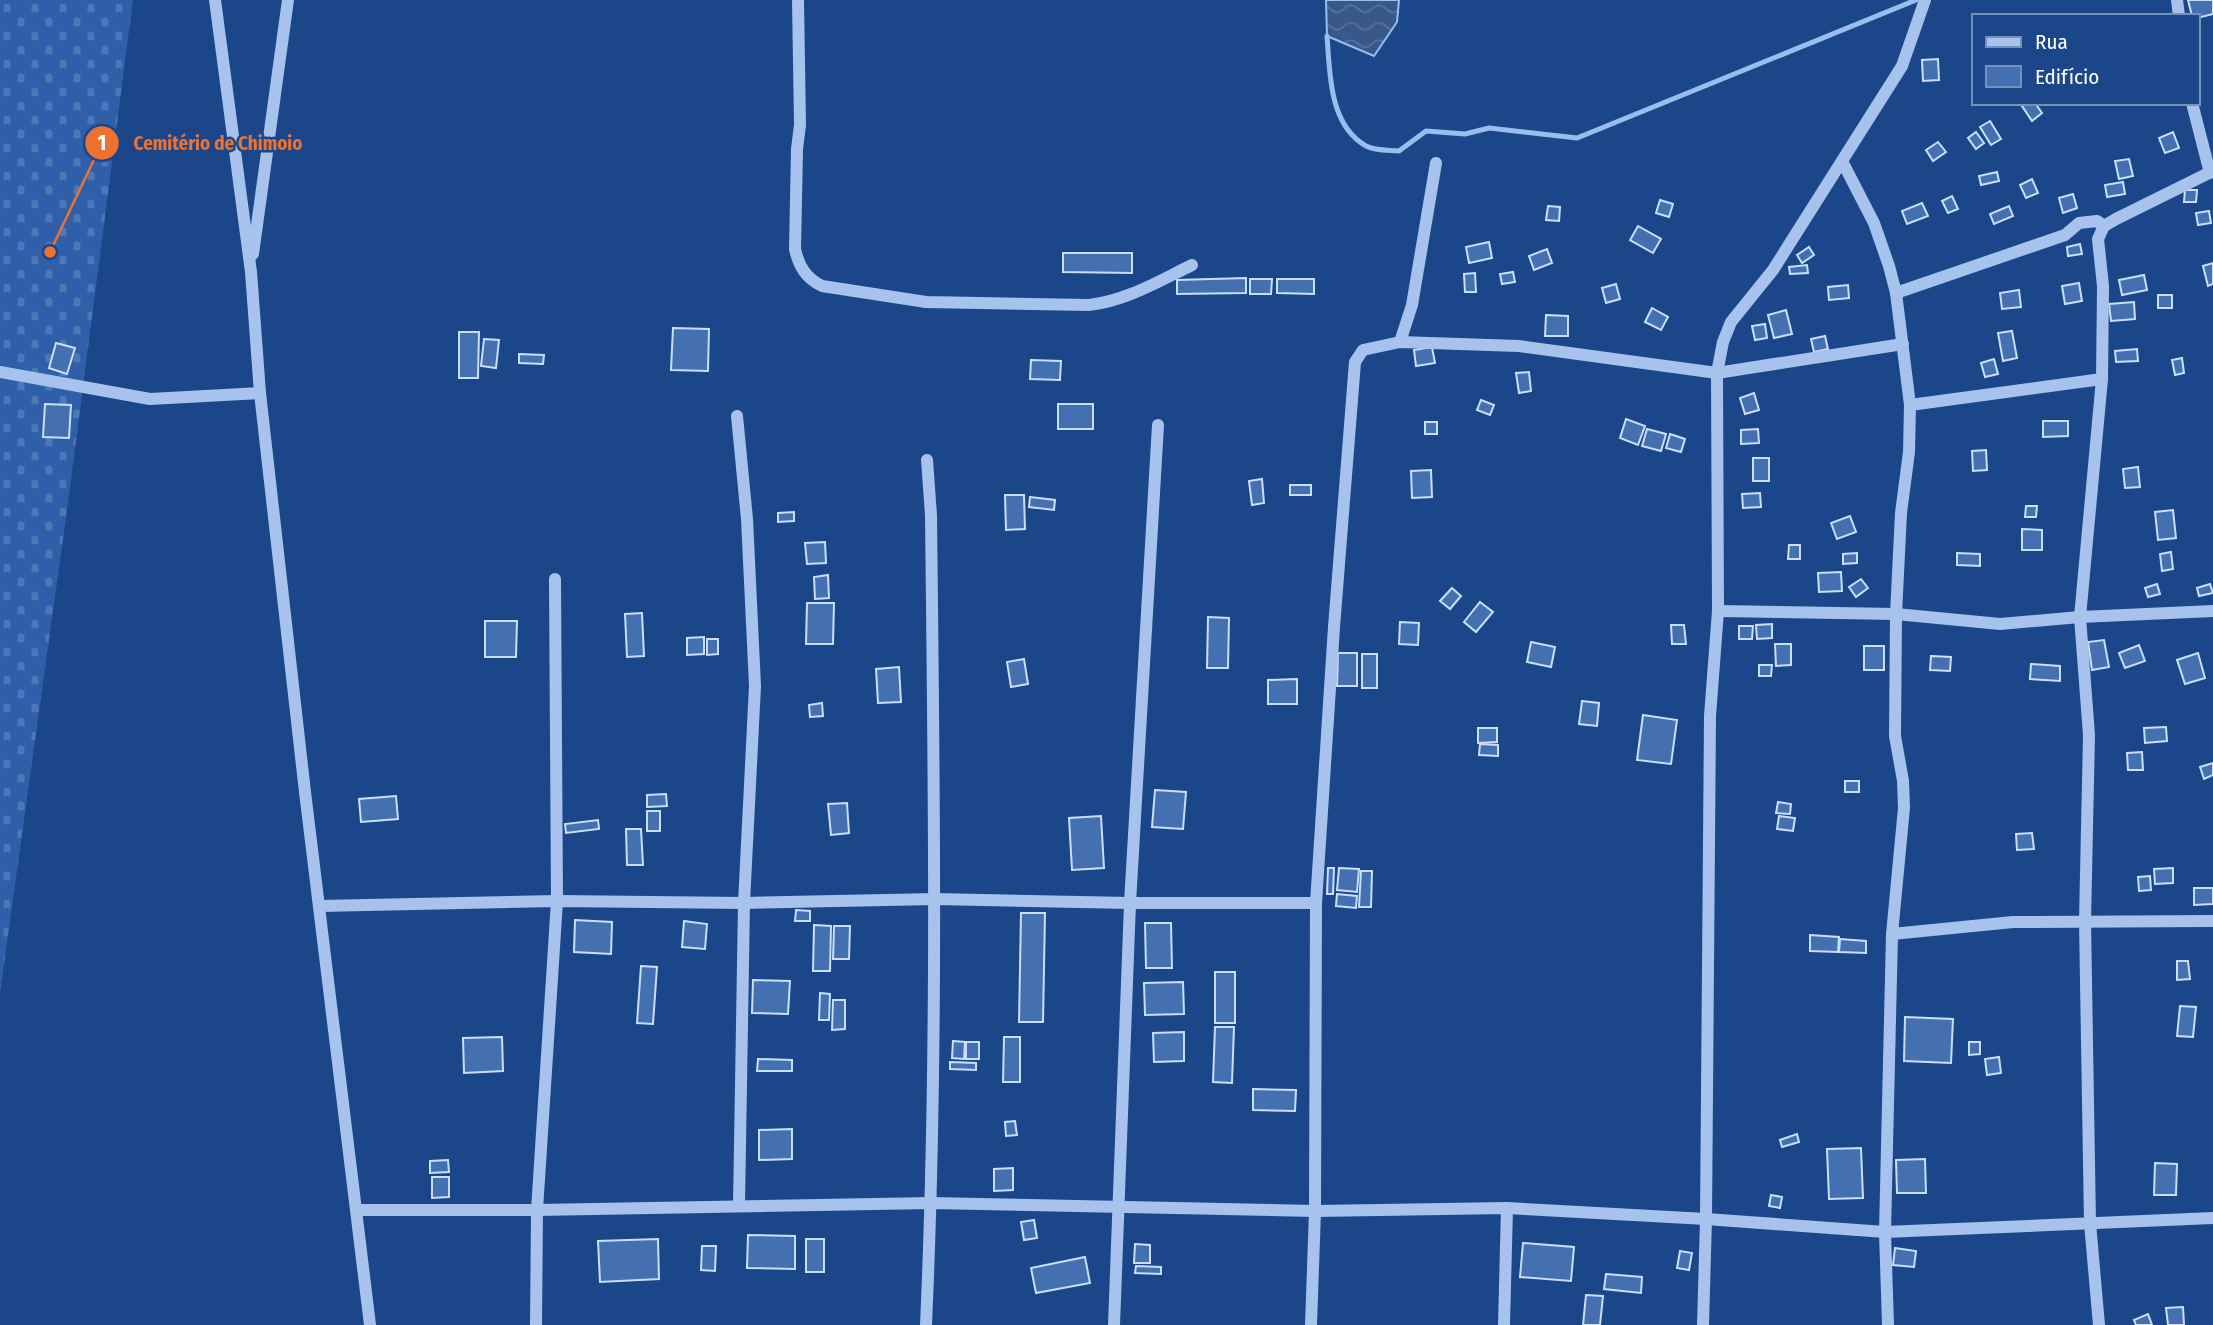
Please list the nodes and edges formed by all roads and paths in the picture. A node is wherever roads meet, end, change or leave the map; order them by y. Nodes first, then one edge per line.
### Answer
1 (215, 0) edge
2 (288, 0) edge
3 (798, 0) edge
4 (1925, 0) edge
5 (2193, 105) edge
6 (1436, 163) dead end
7 (1843, 163) junction
8 (2212, 172) edge
9 (2104, 226) junction
10 (1192, 265) dead end
11 (250, 272) junction
12 (1896, 293) junction
13 (1400, 342) junction
14 (1903, 344) junction
15 (0, 372) edge
16 (1717, 373) junction
17 (2102, 379) junction
18 (260, 393) junction
19 (1910, 405) junction
20 (737, 416) dead end
21 (1158, 425) dead end
22 (928, 460) dead end
23 (555, 579) dead end
24 (1718, 611) junction
25 (2213, 611) edge
26 (1896, 614) junction
27 (2080, 617) junction
28 (935, 899) junction
29 (557, 901) junction
30 (1316, 902) junction
31 (744, 903) junction
32 (1130, 903) junction
33 (319, 906) junction
34 (2213, 920) edge
35 (2085, 921) junction
36 (1892, 934) junction
37 (931, 1203) junction
38 (740, 1205) junction
39 (1118, 1207) junction
40 (1507, 1208) junction
41 (356, 1210) junction
42 (537, 1210) junction
43 (1315, 1211) junction
44 (2213, 1218) edge
45 (1706, 1219) junction
46 (2090, 1223) junction
47 (1885, 1232) junction
48 (370, 1325) edge
49 (536, 1325) edge
50 (926, 1325) edge
51 (1114, 1325) edge
52 (1311, 1325) edge
53 (1504, 1325) edge
54 (1703, 1325) edge
55 (1888, 1325) edge
56 (2099, 1325) edge

1 - 11 street
2 - 11 street
3 - 10 street
4 - 7 street
5 - 8 street
6 - 13 street
7 - 12 street
7 - 16 street
8 - 9 street
9 - 12 street
9 - 17 street
11 - 18 street
12 - 14 street
13 - 16 street
13 - 30 street
14 - 16 street
14 - 19 street
15 - 18 street
16 - 24 street
17 - 19 street
17 - 27 street
18 - 33 street
19 - 26 street
20 - 31 street
21 - 32 street
22 - 28 street
23 - 29 street
24 - 26 street
24 - 45 street
25 - 27 street
26 - 27 street
26 - 36 street
27 - 35 street
28 - 31 street
28 - 32 street
28 - 37 street
29 - 31 street
29 - 33 street
29 - 42 street
30 - 32 street
30 - 43 street
31 - 38 street
32 - 39 street
33 - 41 street
34 - 35 street
35 - 36 street
35 - 46 street
36 - 47 street
37 - 38 street
37 - 39 street
37 - 50 street
38 - 42 street
39 - 43 street
39 - 51 street
40 - 43 street
40 - 45 street
40 - 53 street
41 - 42 street
41 - 48 street
42 - 49 street
43 - 52 street
44 - 46 street
45 - 47 street
45 - 54 street
46 - 47 street
46 - 56 street
47 - 55 street

